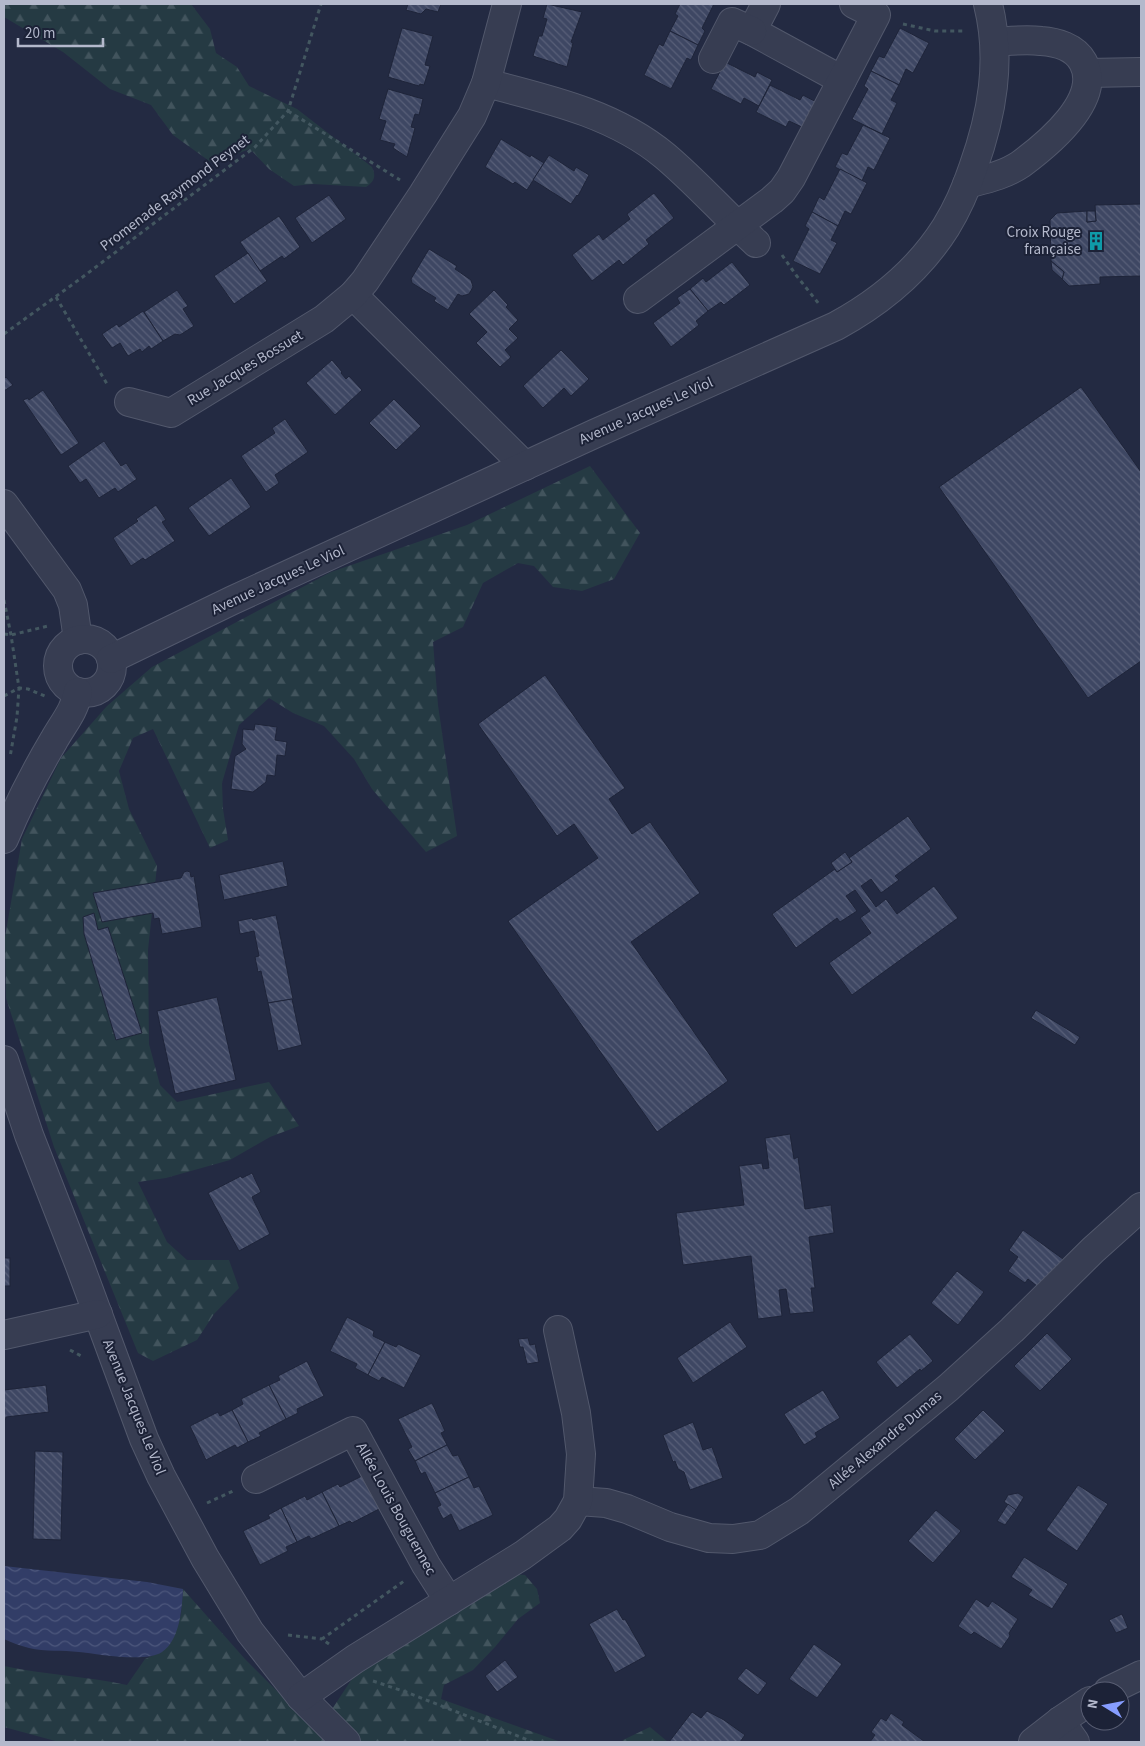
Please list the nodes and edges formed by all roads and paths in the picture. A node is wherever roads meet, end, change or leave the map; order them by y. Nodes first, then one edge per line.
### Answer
1 (321, 4) edge
2 (507, 4) edge
3 (766, 4) edge
4 (988, 4) edge
5 (865, 9) edge
6 (752, 31) junction
7 (994, 36) junction
8 (713, 59) dead end
9 (1141, 72) edge
10 (1088, 73) junction
11 (842, 80) junction
12 (486, 83) junction
13 (288, 111) junction
14 (968, 184) junction
15 (424, 194) junction
16 (747, 234) junction
17 (353, 295) junction
18 (56, 297) junction
19 (638, 299) dead end
20 (836, 326) junction
21 (4, 334) edge
22 (129, 402) joint
23 (525, 466) junction
24 (4, 504) edge
25 (4, 600) edge
26 (77, 629) junction
27 (4, 634) edge
28 (11, 635) junction
29 (111, 659) junction
30 (19, 688) junction
31 (4, 696) edge
32 (75, 702) junction
33 (10, 758) dead end
34 (4, 839) edge
35 (4, 1060) edge
36 (1141, 1207) edge
37 (98, 1314) junction
38 (558, 1330) dead end
39 (4, 1335) edge
40 (67, 1349) dead end
41 (113, 1355) junction
42 (256, 1479) joint
43 (578, 1501) junction
44 (181, 1515) junction
45 (426, 1565) junction
46 (449, 1601) junction
47 (344, 1666) junction
48 (1141, 1675) edge
49 (1129, 1681) edge
50 (301, 1696) junction
51 (1080, 1715) edge
52 (1067, 1732) edge
53 (346, 1742) edge
54 (533, 1742) edge
55 (1033, 1742) edge

1 - 13 path, Promenade Raymond Peynet
2 - 12 street, Rue Jacques Bossuet
3 - 6 street
4 - 7 street, Avenue Jacques Le Viol
5 - 7 path
5 - 11 street
6 - 8 street
6 - 11 street
7 - 10 street
7 - 14 street, Avenue Jacques Le Viol
9 - 10 street
10 - 14 street
11 - 16 street
12 - 15 street, Rue Jacques Bossuet
12 - 16 street
13 - 15 path
13 - 18 path, Promenade Raymond Peynet
14 - 20 street, Avenue Jacques Le Viol
15 - 17 street, Rue Jacques Bossuet
16 - 19 street
16 - 20 path
17 - 22 street, Rue Jacques Bossuet
17 - 23 street
18 - 21 path, Promenade Raymond Peynet
18 - 22 path
20 - 23 street, Avenue Jacques Le Viol
23 - 29 street, Avenue Jacques Le Viol
24 - 26 street
25 - 28 path
26 - 28 path
26 - 29 street
26 - 32 street
27 - 28 path
28 - 30 path
29 - 32 street
30 - 31 path
30 - 32 path
30 - 33 path
32 - 34 street
35 - 37 street, Avenue Jacques Le Viol
36 - 43 street, Allée Alexandre Dumas
37 - 39 street
37 - 41 street, Avenue Jacques Le Viol
38 - 43 street
40 - 41 path
41 - 44 street, Avenue Jacques Le Viol
42 - 44 path
42 - 45 street, Allée Louis Bouguennec
43 - 46 street
44 - 50 street, Avenue Jacques Le Viol
45 - 46 street, Allée Louis Bouguennec
45 - 47 path
46 - 47 street
47 - 50 street
47 - 54 path
48 - 49 street
50 - 53 street, Avenue Jacques Le Viol
51 - 52 street
52 - 55 street

